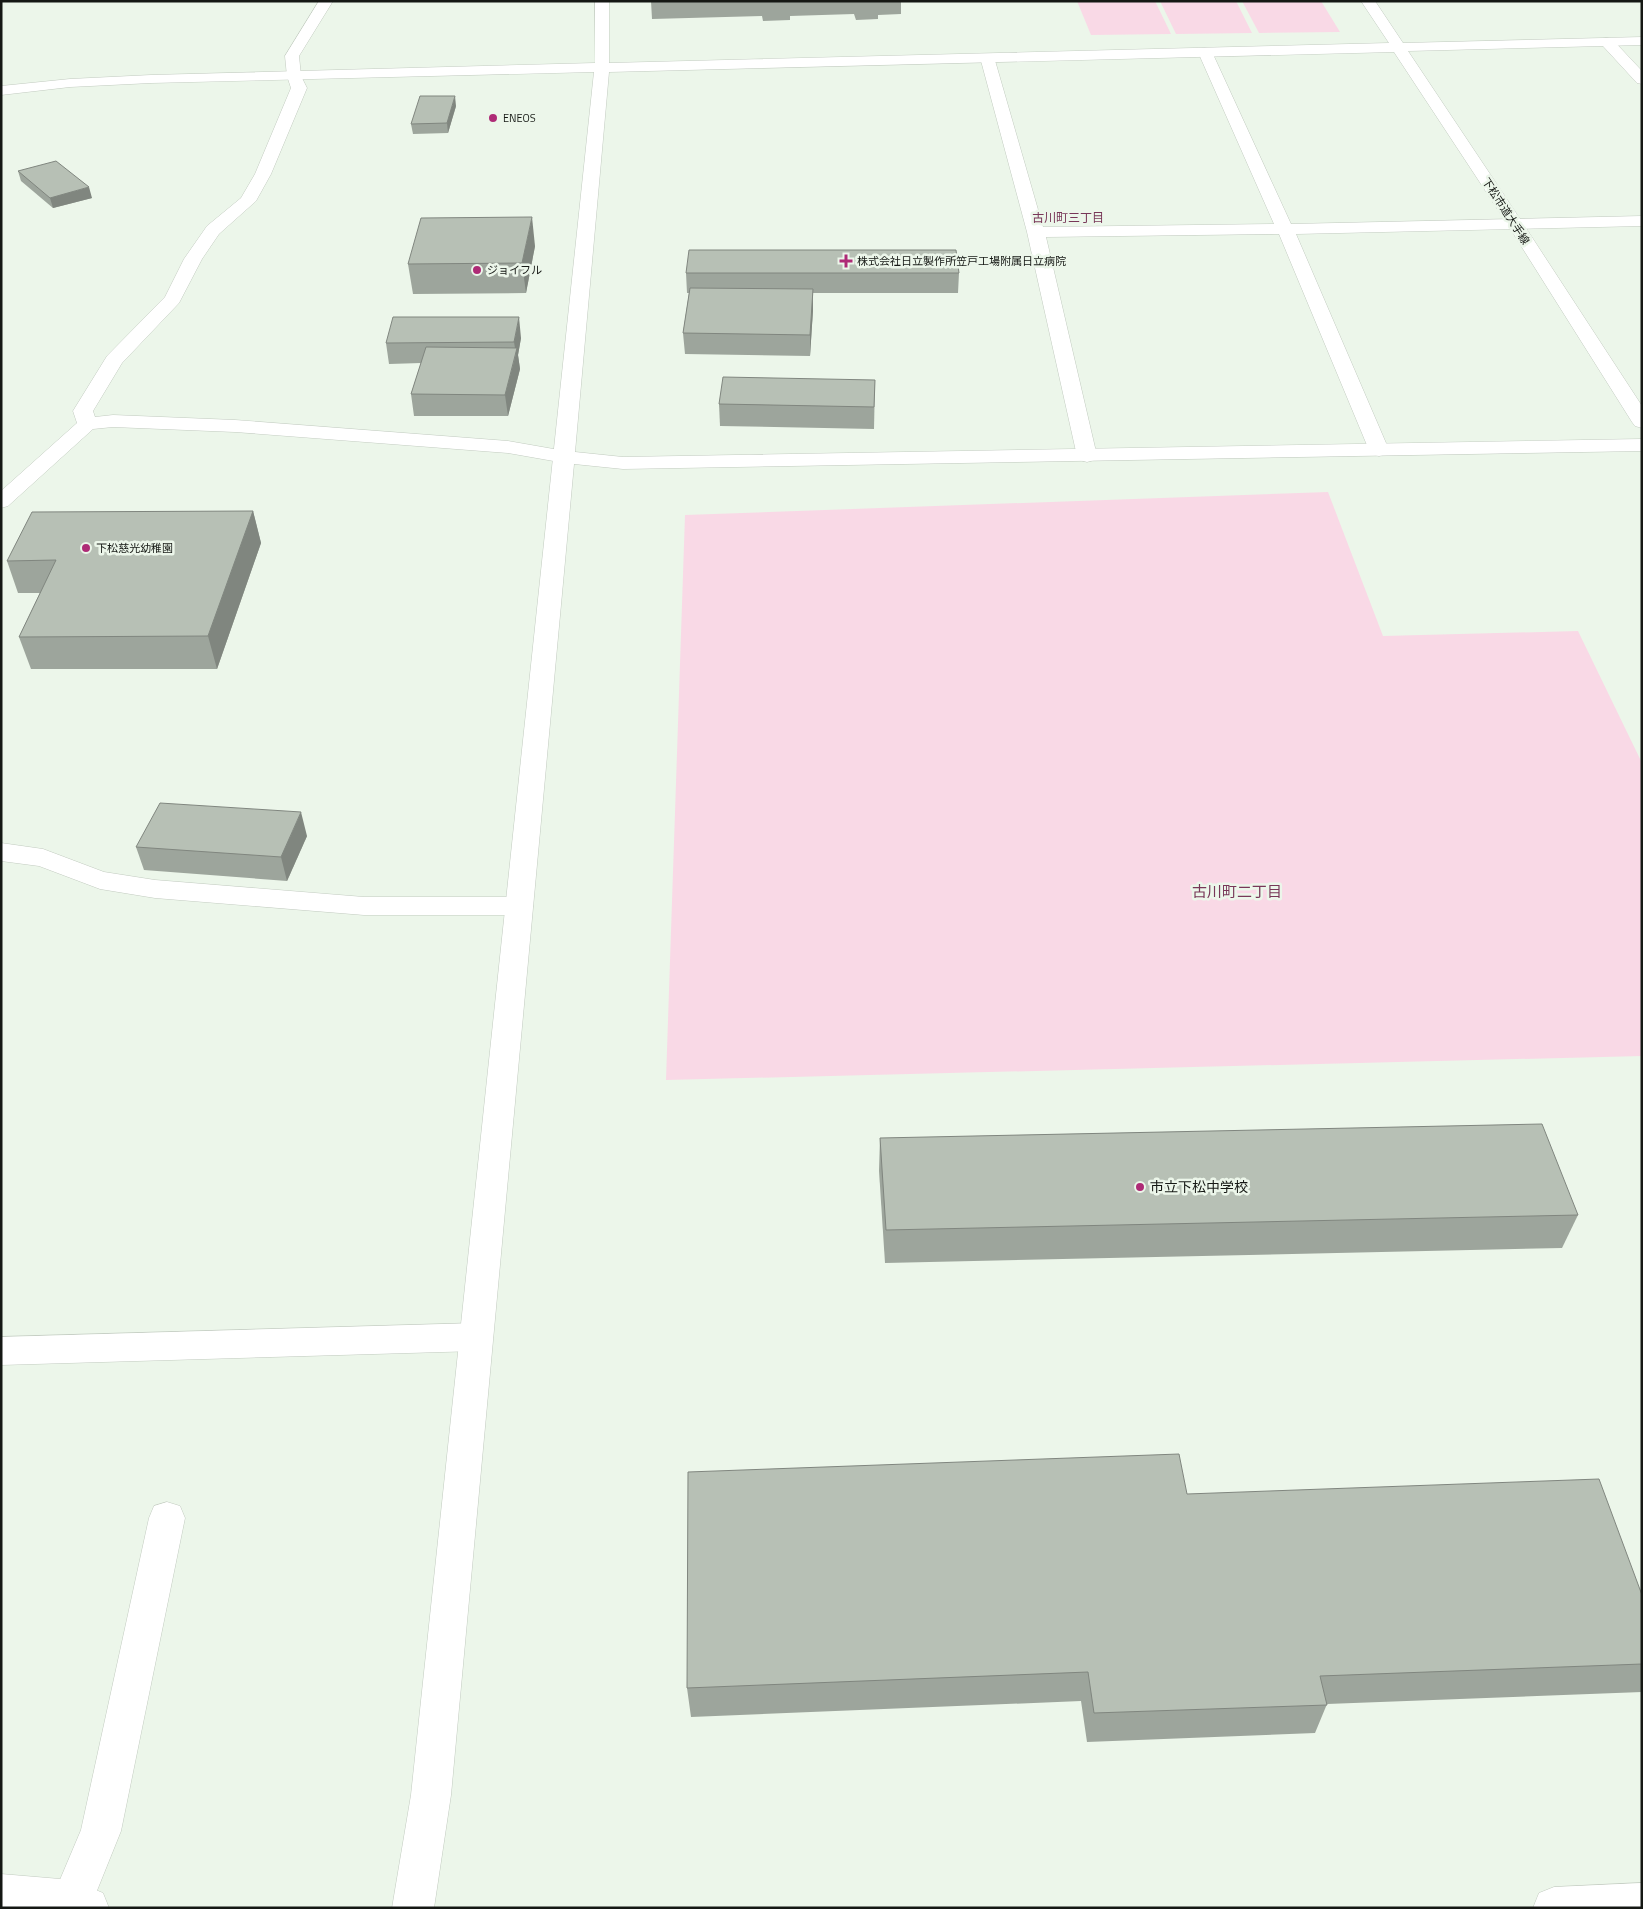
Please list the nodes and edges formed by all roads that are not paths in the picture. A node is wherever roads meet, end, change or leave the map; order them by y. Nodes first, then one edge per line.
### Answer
1 (326, 1) edge
2 (602, 1) edge
3 (1368, 1) edge
4 (1642, 41) edge
5 (1608, 42) junction
6 (1398, 47) junction
7 (1205, 52) junction
8 (987, 57) junction
9 (602, 68) junction
10 (294, 76) junction
11 (1642, 80) edge
12 (1, 91) edge
13 (1642, 221) edge
14 (1514, 222) junction
15 (1285, 229) junction
16 (1036, 232) junction
17 (1642, 422) edge
18 (87, 424) junction
19 (1642, 445) edge
20 (1379, 450) junction
21 (1088, 456) junction
22 (564, 457) junction
23 (1, 473) edge
24 (27, 478) junction
25 (1, 502) edge
26 (1, 852) edge
27 (520, 906) junction
28 (477, 1337) junction
29 (1, 1351) edge
30 (167, 1518) dead end
31 (1, 1894) edge
32 (80, 1904) edge
33 (1642, 1904) edge
34 (413, 1908) edge
35 (1554, 1908) edge

1 - 10 street
2 - 9 street
3 - 6 street, 下松市道大手線
4 - 5 street
5 - 6 street
5 - 11 street
6 - 7 street
6 - 14 street, 下松市道大手線
7 - 8 street
7 - 15 street
8 - 9 street
8 - 16 street
9 - 10 street
9 - 22 street
10 - 12 street
10 - 18 street
13 - 14 street
14 - 15 street
14 - 17 street, 下松市道大手線
15 - 16 street
15 - 20 street
16 - 21 street
18 - 22 street
18 - 24 street
19 - 20 street
20 - 21 street
21 - 22 street
22 - 27 street
23 - 24 street
24 - 25 street
26 - 27 street
27 - 28 street
28 - 29 street
28 - 34 street
30 - 32 street
31 - 32 street
33 - 35 street

